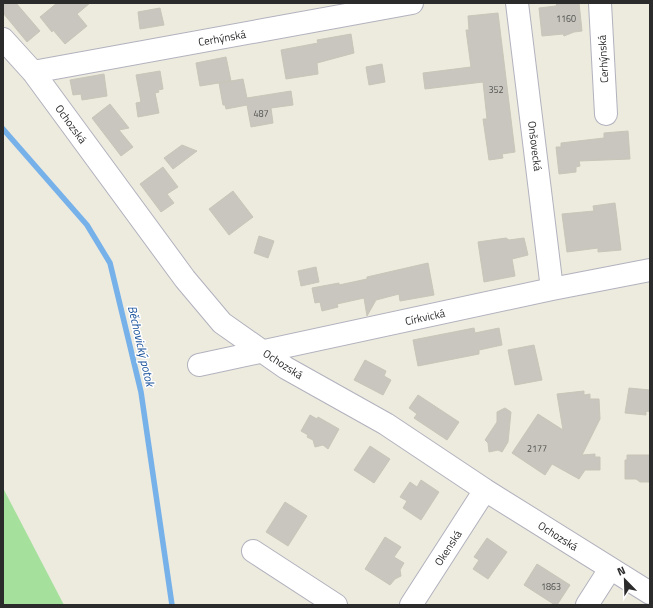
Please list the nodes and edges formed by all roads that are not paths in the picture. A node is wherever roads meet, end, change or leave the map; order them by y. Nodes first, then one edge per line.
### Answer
1 (412, 3) edge
2 (517, 3) edge
3 (600, 3) edge
4 (3, 39) edge
5 (33, 72) junction
6 (606, 114) dead end
7 (650, 270) edge
8 (552, 289) junction
9 (263, 352) junction
10 (199, 365) dead end
11 (485, 490) junction
12 (253, 551) dead end
13 (610, 569) junction
14 (650, 593) edge
15 (336, 605) edge
16 (411, 605) edge
17 (587, 605) edge

1 - 5 street, Cerhýnská
2 - 8 street, Onšovecká
3 - 6 street, Cerhýnská
4 - 5 street, Ochozská
5 - 9 street, Ochozská
7 - 8 street, Církvická
8 - 9 street, Církvická
9 - 10 street, Církvická
9 - 11 street, Ochozská
11 - 13 street, Ochozská
11 - 16 street, Okenská
12 - 15 street
13 - 14 street, Ochozská
13 - 17 street

